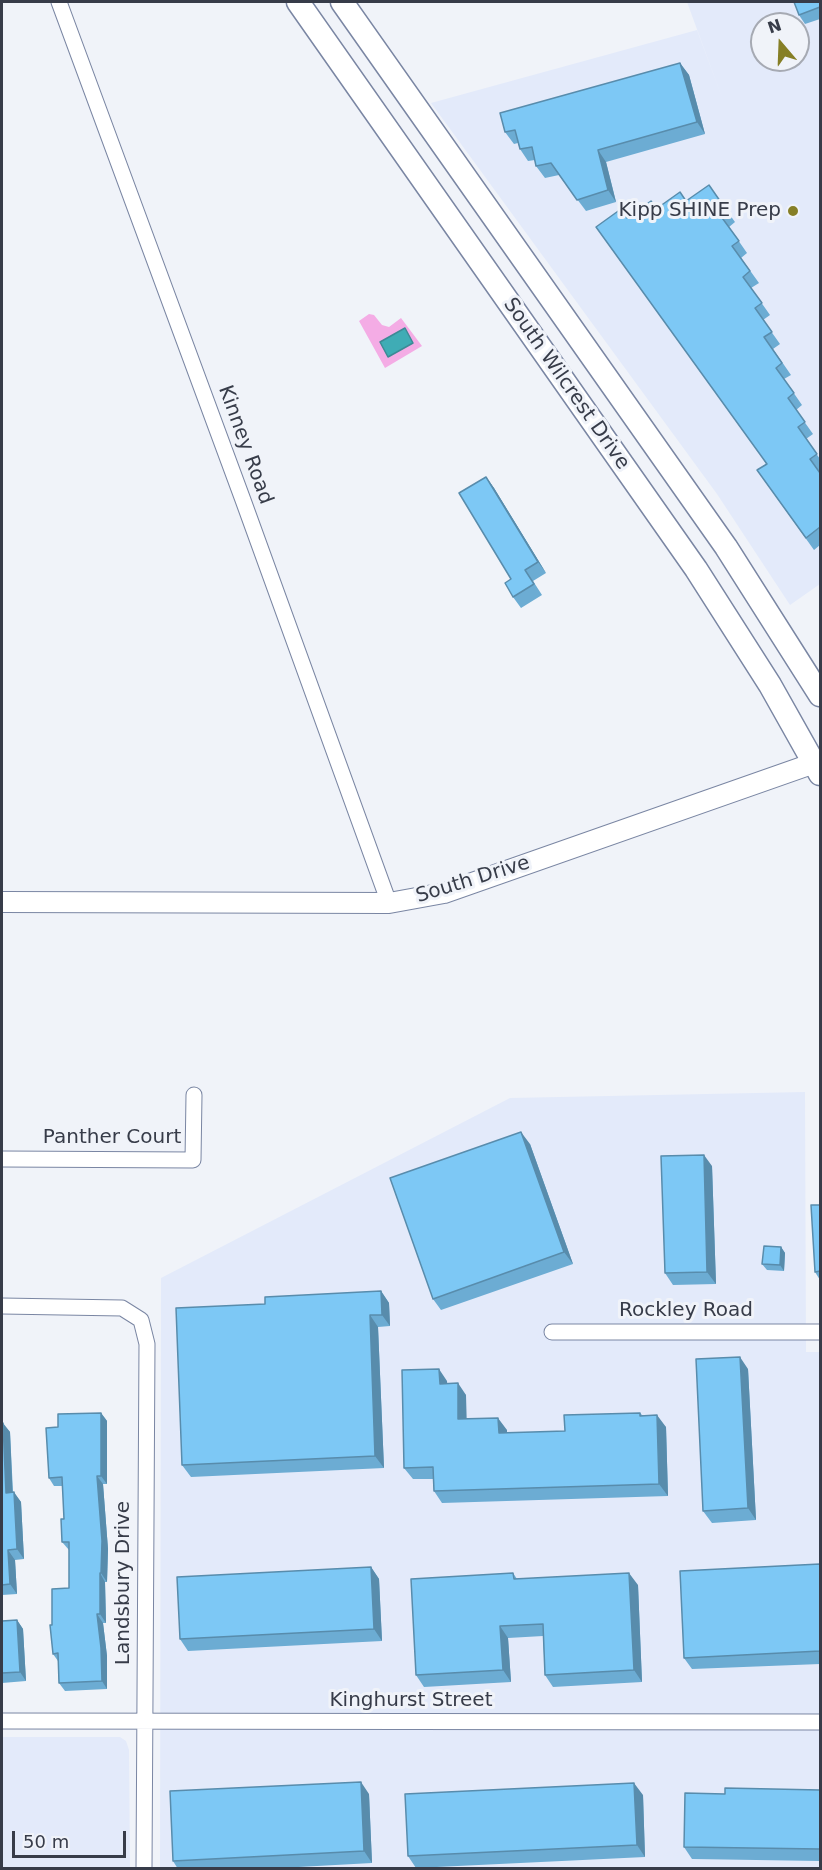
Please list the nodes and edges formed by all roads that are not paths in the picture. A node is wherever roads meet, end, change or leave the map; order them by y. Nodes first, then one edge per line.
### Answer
1 (59, 2) edge
2 (298, 2) edge
3 (342, 2) edge
4 (485, 206) junction
5 (457, 227) junction
6 (606, 377) junction
7 (577, 400) junction
8 (726, 547) junction
9 (696, 569) junction
10 (820, 695) edge
11 (819, 766) edge
12 (2, 902) edge
13 (389, 903) junction
14 (194, 1095) dead end
15 (2, 1159) edge
16 (2, 1306) edge
17 (552, 1332) dead end
18 (820, 1332) edge
19 (2, 1721) edge
20 (145, 1721) junction
21 (820, 1722) edge
22 (144, 1869) edge

1 - 13 street, Kinney Road
2 - 5 main road, South Wilcrest Drive
3 - 4 main road, South Wilcrest Drive
4 - 5 main road
4 - 6 main road, South Wilcrest Drive
5 - 7 main road, South Wilcrest Drive
6 - 7 main road
6 - 8 main road, South Wilcrest Drive
7 - 9 main road, South Wilcrest Drive
8 - 9 main road
8 - 10 main road, South Wilcrest Drive
9 - 11 main road, South Wilcrest Drive
11 - 13 street, South Drive
12 - 13 street, South Drive
14 - 15 street, Panther Court
16 - 20 street, Landsbury Drive
17 - 18 street, Rockley Road
19 - 20 street, Kinghurst Street
20 - 21 street, Kinghurst Street
20 - 22 street, Landsbury Drive

